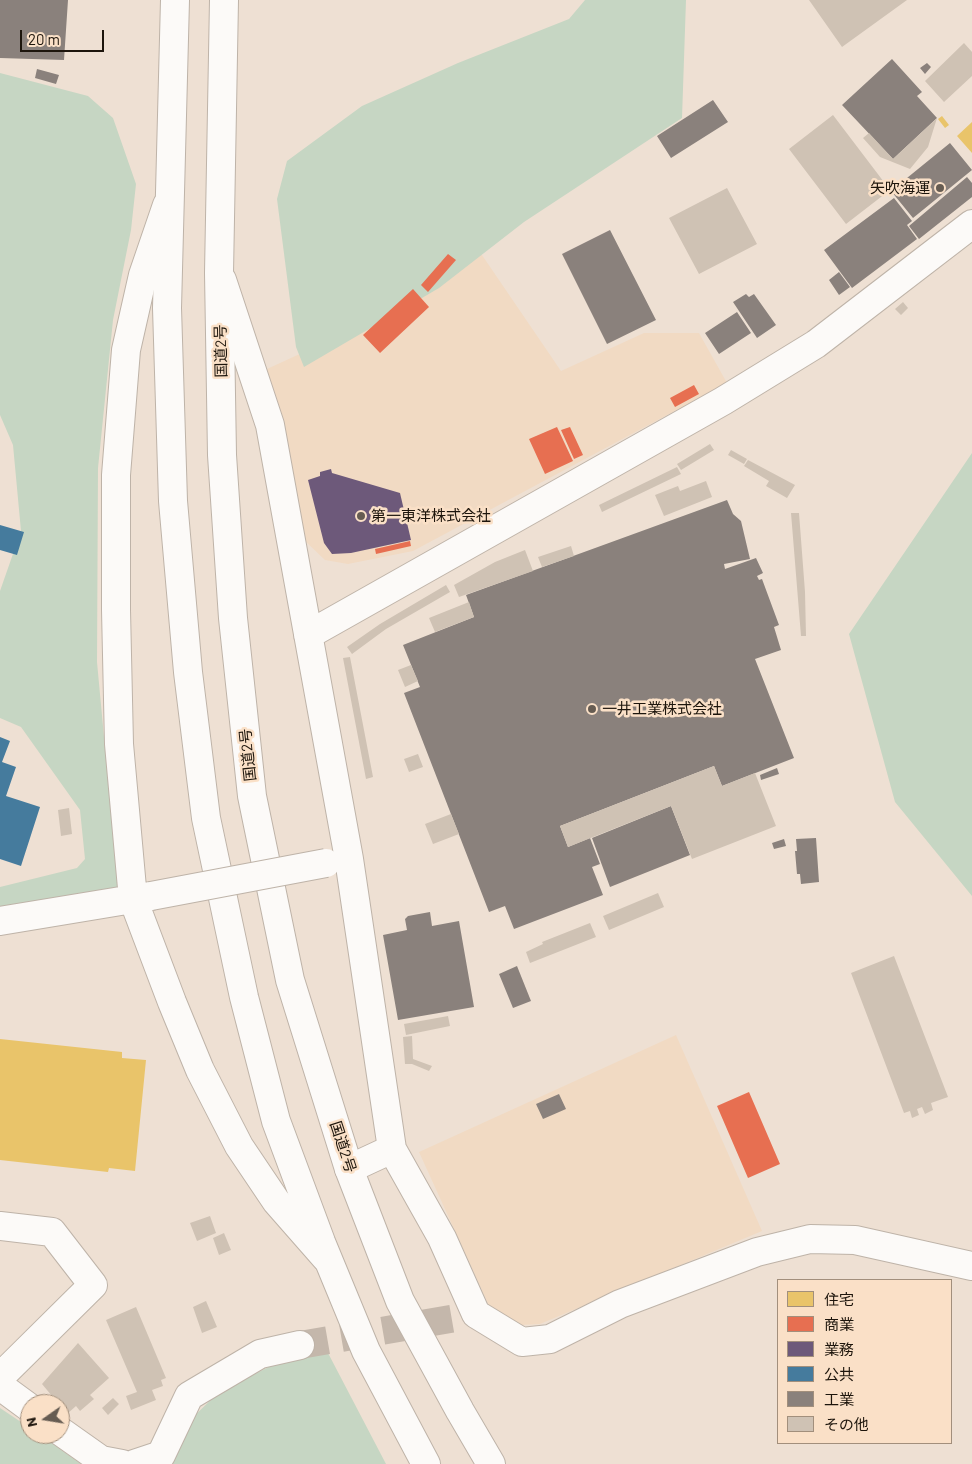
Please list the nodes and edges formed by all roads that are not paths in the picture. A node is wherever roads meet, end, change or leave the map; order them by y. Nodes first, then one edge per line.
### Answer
1 (175, 0) edge
2 (224, 0) edge
3 (170, 194) junction
4 (972, 224) edge
5 (220, 273) junction
6 (308, 635) junction
7 (337, 861) junction
8 (142, 898) junction
9 (0, 921) edge
10 (392, 1150) junction
11 (349, 1169) junction
12 (0, 1226) edge
13 (329, 1261) junction
14 (972, 1266) edge
15 (300, 1345) tunnel mouth
16 (0, 1377) edge
17 (0, 1386) edge
18 (20, 1401) edge
19 (70, 1437) edge
20 (122, 1464) edge
21 (134, 1464) edge
22 (426, 1464) edge
23 (491, 1464) edge

1 - 3 main road
2 - 5 main road, 国道2号
3 - 8 main road
3 - 13 main road
4 - 6 main road
5 - 6 main road
5 - 11 main road, 国道2号
6 - 7 main road
7 - 8 main road, bridge
7 - 10 main road
8 - 9 main road
8 - 13 main road
10 - 11 main road
10 - 14 main road
11 - 23 main road, 国道2号
12 - 16 main road
13 - 22 main road
15 - 21 main road
17 - 18 main road
19 - 20 main road

